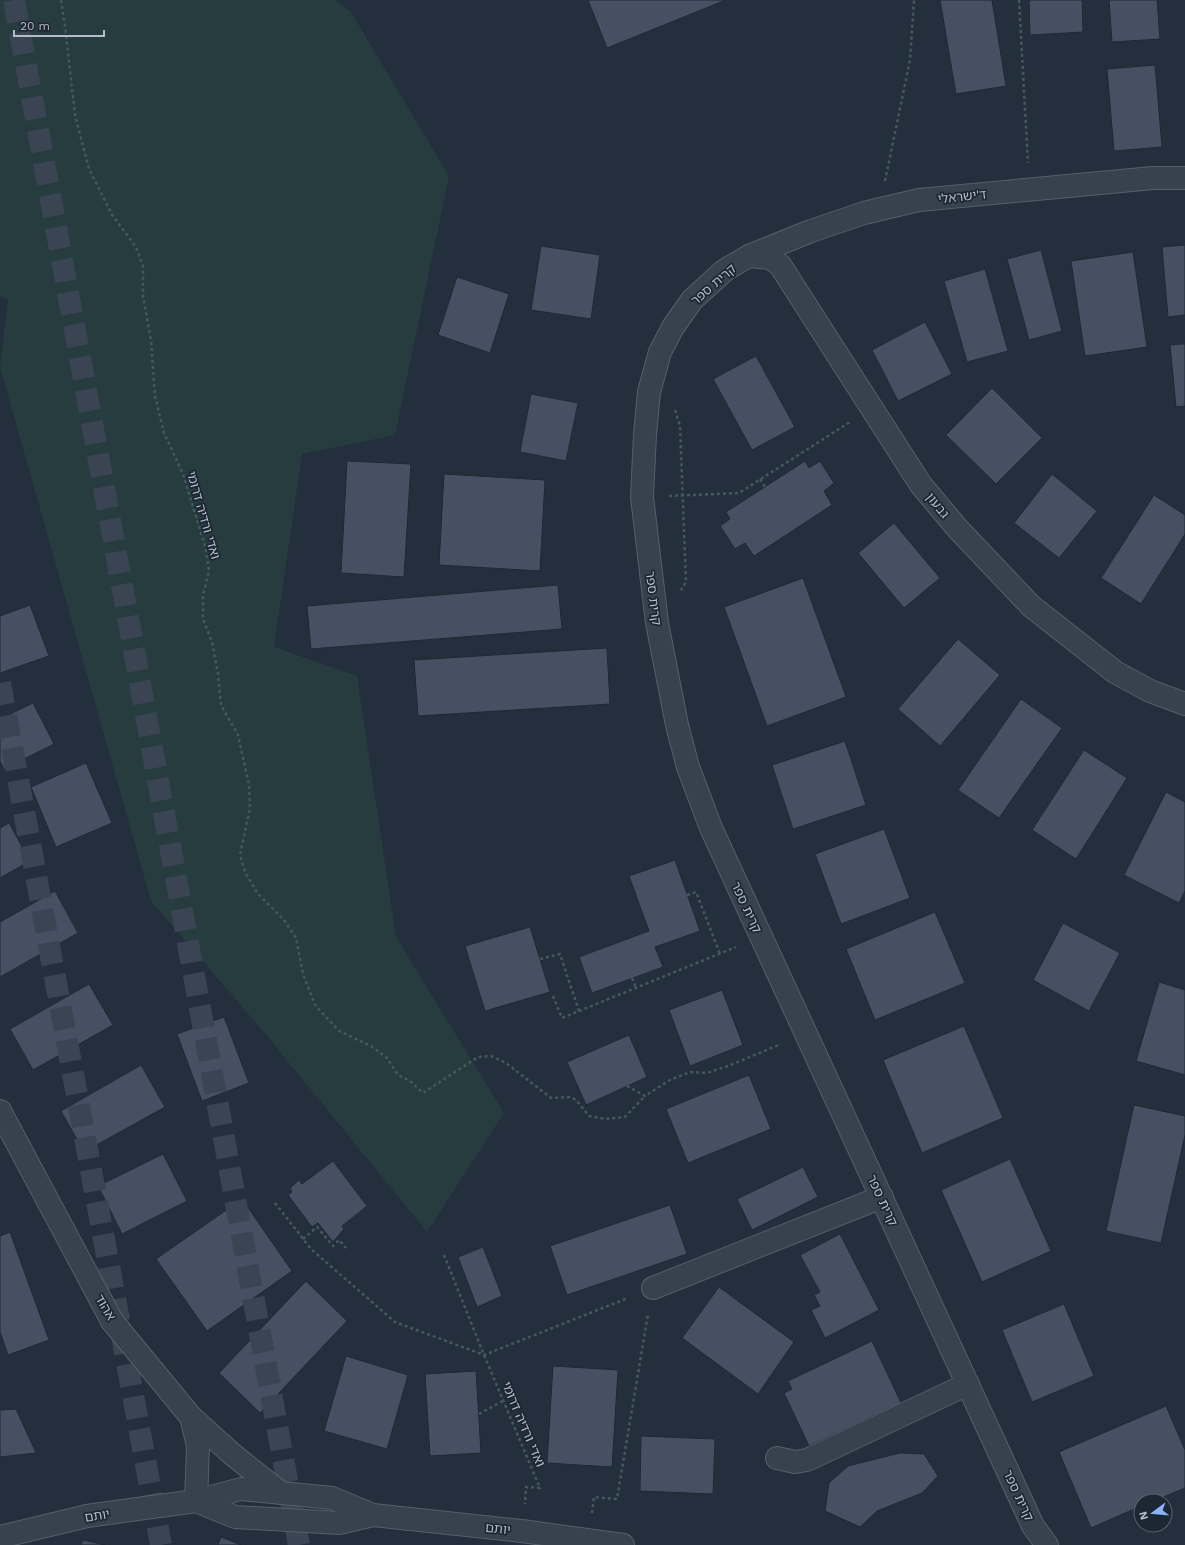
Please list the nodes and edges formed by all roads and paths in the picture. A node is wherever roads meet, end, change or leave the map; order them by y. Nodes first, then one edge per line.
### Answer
1 (60, 0) edge
2 (914, 0) edge
3 (1019, 0) edge
4 (1185, 178) edge
5 (1029, 189) junction
6 (878, 209) junction
7 (748, 256) junction
8 (674, 404) dead end
9 (872, 408) junction
10 (760, 479) junction
11 (765, 487) dead end
12 (668, 496) dead end
13 (682, 496) junction
14 (657, 623) junction
15 (1185, 704) edge
16 (688, 895) dead end
17 (739, 946) dead end
18 (720, 954) junction
19 (540, 959) dead end
20 (632, 978) dead end
21 (636, 988) junction
22 (553, 996) dead end
23 (579, 1011) junction
24 (806, 1034) junction
25 (627, 1086) dead end
26 (645, 1096) junction
27 (0, 1110) edge
28 (882, 1197) junction
29 (275, 1204) dead end
30 (303, 1239) junction
31 (346, 1248) dead end
32 (444, 1255) dead end
33 (653, 1288) junction
34 (484, 1355) junction
35 (968, 1384) junction
36 (503, 1401) junction
37 (479, 1414) dead end
38 (191, 1417) junction
39 (777, 1458) dead end
40 (526, 1487) dead end
41 (281, 1493) junction
42 (594, 1498) dead end
43 (196, 1501) junction
44 (372, 1515) junction
45 (0, 1537) edge
46 (623, 1545) edge
47 (1047, 1545) edge

1 - 26 path, ואדי ורדיה דרומי
2 - 6 path
3 - 5 path
4 - 5 street, ד'ישראלי
5 - 6 street, ד'ישראלי
6 - 7 street, ד'ישראלי
7 - 9 street, גבעון
7 - 14 street, קרית ספר
8 - 13 path
9 - 10 path
9 - 15 street, גבעון
10 - 11 path
10 - 13 path
12 - 13 path
13 - 14 path
14 - 24 street, קרית ספר
16 - 18 path
17 - 18 path
18 - 21 path
19 - 23 path
20 - 21 path
21 - 23 path
22 - 23 path
24 - 26 path
24 - 28 street, קרית ספר
25 - 26 path
27 - 38 street, אהוד
28 - 33 street
28 - 35 street, קרית ספר
29 - 30 path
30 - 31 path
30 - 34 path
32 - 34 path, ואדי ורדיה דרומי
33 - 34 path
33 - 42 path
34 - 36 path, ואדי ורדיה דרומי
35 - 39 street
35 - 47 street, קרית ספר
36 - 37 path
36 - 40 path, ואדי ורדיה דרומי
38 - 41 street
38 - 43 street, אהוד
41 - 43 street, יותם
41 - 44 street, יותם
43 - 44 street, יותם
43 - 45 street, יותם
44 - 46 street, יותם

